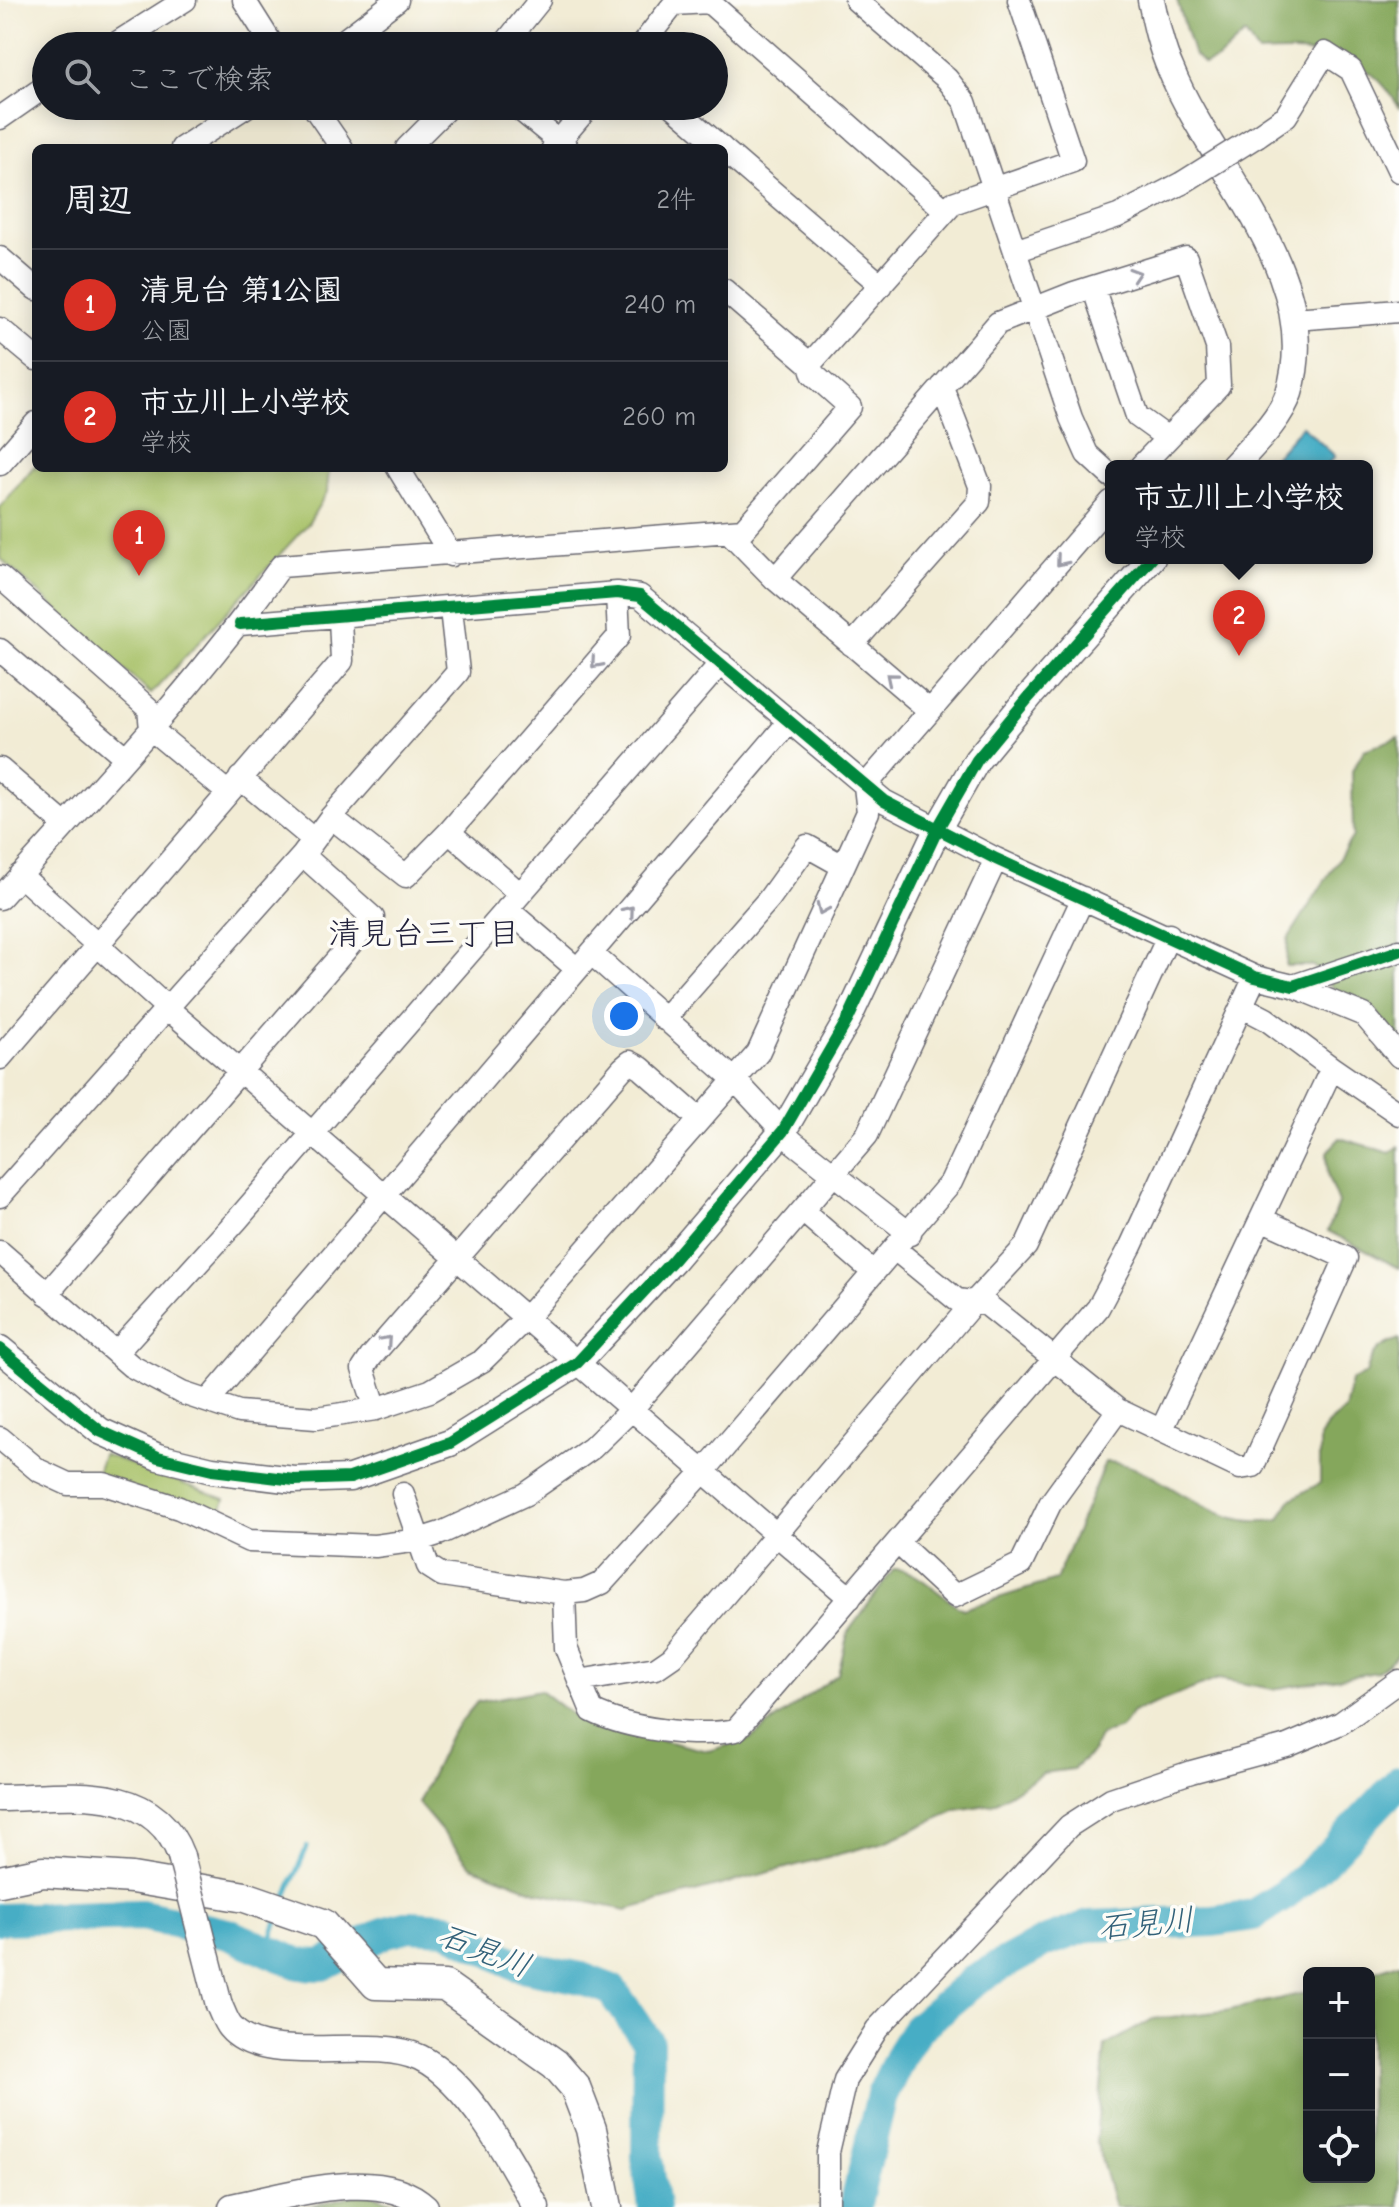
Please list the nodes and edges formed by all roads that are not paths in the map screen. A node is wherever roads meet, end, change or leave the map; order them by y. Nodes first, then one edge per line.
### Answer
1 (185, 0) edge
2 (244, 0) edge
3 (397, 0) edge
4 (540, 0) edge
5 (856, 0) edge
6 (1019, 0) edge
7 (1151, 0) edge
8 (134, 32) edge
9 (264, 32) edge
10 (355, 32) edge
11 (514, 32) edge
12 (652, 32) edge
13 (32, 96) edge
14 (0, 118) edge
15 (225, 120) edge
16 (323, 120) edge
17 (435, 120) edge
18 (531, 120) edge
19 (579, 120) edge
20 (689, 120) edge
21 (188, 144) edge
22 (339, 144) edge
23 (411, 144) edge
24 (558, 144) edge
25 (561, 144) edge
26 (717, 144) edge
27 (728, 153) edge
28 (1399, 171) edge
29 (991, 188) junction
30 (945, 210) junction
31 (1015, 251) junction
32 (0, 258) edge
33 (32, 277) edge
34 (881, 285) junction
35 (1093, 287) junction
36 (728, 293) edge
37 (1035, 308) junction
38 (1399, 311) edge
39 (1294, 319) junction
40 (0, 329) edge
41 (32, 356) edge
42 (810, 364) junction
43 (942, 387) junction
44 (32, 428) edge
45 (1166, 437) junction
46 (1146, 460) edge
47 (1239, 460) edge
48 (0, 464) edge
49 (1105, 470) edge
50 (400, 472) edge
51 (1105, 509) edge
52 (731, 534) junction
53 (451, 555) junction
54 (1147, 564) edge
55 (0, 577) edge
56 (775, 579) junction
57 (617, 593) junction
58 (451, 609) junction
59 (340, 618) junction
60 (240, 624) junction
61 (852, 645) junction
62 (0, 650) edge
63 (721, 663) junction
64 (930, 711) junction
65 (789, 722) junction
66 (151, 729) junction
67 (125, 757) junction
68 (2, 775) edge
69 (234, 785) junction
70 (865, 786) junction
71 (331, 817) junction
72 (64, 824) junction
73 (938, 828) junction
74 (449, 832) junction
75 (308, 848) junction
76 (996, 859) junction
77 (841, 865) junction
78 (20, 875) junction
79 (0, 898) edge
80 (1083, 898) junction
81 (513, 901) junction
82 (1169, 935) junction
83 (96, 945) junction
84 (1399, 951) edge
85 (585, 962) junction
86 (1255, 977) junction
87 (1293, 986) junction
88 (166, 1007) junction
89 (1243, 1007) junction
90 (664, 1019) junction
91 (1399, 1056) edge
92 (0, 1058) edge
93 (1332, 1068) junction
94 (242, 1069) junction
95 (736, 1081) junction
96 (1399, 1114) edge
97 (699, 1119) junction
98 (783, 1131) junction
99 (313, 1132) junction
100 (834, 1174) junction
101 (386, 1193) junction
102 (0, 1196) edge
103 (804, 1212) junction
104 (1261, 1219) junction
105 (903, 1242) junction
106 (0, 1252) edge
107 (459, 1259) junction
108 (873, 1272) junction
109 (47, 1294) junction
110 (973, 1303) junction
111 (527, 1317) junction
112 (0, 1349) edge
113 (116, 1353) junction
114 (1054, 1360) junction
115 (577, 1363) junction
116 (208, 1401) junction
117 (376, 1409) junction
118 (632, 1409) junction
119 (1118, 1410) junction
120 (1162, 1429) junction
121 (3, 1445) edge
122 (704, 1471) junction
123 (403, 1494) dead end
124 (777, 1534) junction
125 (419, 1540) junction
126 (898, 1543) junction
127 (564, 1593) junction
128 (850, 1598) junction
129 (579, 1681) junction
130 (1399, 1681) edge
131 (0, 1798) edge
132 (0, 1881) edge
133 (232, 2207) edge
134 (425, 2207) edge
135 (536, 2207) edge
136 (607, 2207) edge
137 (828, 2207) edge

1 - 8 street
2 - 9 street
3 - 10 street
4 - 11 street
5 - 29 street
6 - 29 street
7 - 39 street
12 - 30 street
13 - 14 street
15 - 21 street
16 - 22 street
17 - 23 street
18 - 24 street
19 - 25 street
20 - 26 street
27 - 34 street
28 - 31 street, bridge
29 - 30 street
29 - 31 street
30 - 34 street
31 - 37 street
32 - 33 street
34 - 42 street
35 - 37 street
35 - 45 street
35 -> 45 street
36 - 42 street
37 - 43 street
37 - 49 street
38 - 39 street
39 - 47 street
40 - 41 street
42 - 52 street
43 - 56 street
43 - 61 street
44 - 48 street
45 - 46 street
50 - 53 street
51 -> 64 street
52 - 53 street
52 - 56 street
53 - 60 street
54 - 73 street
55 - 66 street
56 - 61 street
57 - 58 street
57 - 63 street
57 -> 74 street
58 - 59 street
58 - 71 street
59 - 60 street
59 - 69 street
60 - 66 street
64 -> 61 street
62 - 67 street
63 - 65 street
63 - 81 street
64 - 70 street
65 - 70 street
85 -> 65 street
66 - 67 street
66 - 69 street
67 - 72 street
68 - 72 street
69 - 75 street
69 - 83 street
70 - 73 street
70 - 77 street
71 - 74 street
71 - 75 street
72 - 78 street
73 - 76 street
73 - 98 street
74 - 81 street
75 - 88 street
75 - 94 street
76 - 80 street
76 - 100 street
77 - 90 street
77 -> 95 street
78 - 79 street
78 - 83 street
80 - 82 street
80 - 105 street
81 - 85 street
81 - 99 street
82 - 86 street
82 - 110 street
83 - 88 street
83 - 92 street
84 - 87 street
85 - 90 street
85 - 101 street
86 - 87 street
86 - 89 street
87 - 91 street
88 - 94 street
88 - 102 street
89 - 93 street
89 - 114 street
90 - 95 street
93 - 96 street
93 - 104 street
94 - 99 street
94 - 109 street
95 - 97 street
95 - 98 street
97 - 107 street
97 - 111 street
98 - 100 street
98 - 115 street
99 - 101 street
99 - 113 street
100 - 103 street
100 - 105 street
101 - 107 street
101 - 116 street
103 - 108 street
103 - 118 street
104 - 120 street
104 - 120 street
105 - 108 street
105 - 110 street
106 - 109 street
107 - 111 street
117 -> 107 street
108 - 122 street
109 - 113 street
110 - 114 street
110 - 124 street
111 - 115 street
111 - 117 street
112 - 115 street
113 - 116 street
114 - 119 street
114 - 126 street
115 - 118 street
116 - 117 street
118 - 122 street
118 - 125 street
119 - 120 street
119 - 126 street
121 - 125 street
122 - 124 street
122 - 127 street
123 - 125 street
124 - 128 street
124 - 129 street
125 - 127 street
126 - 128 street
127 - 129 street
128 - 129 street
130 - 137 street
131 - 135 street, bridge
132 - 136 main road
133 - 134 street

